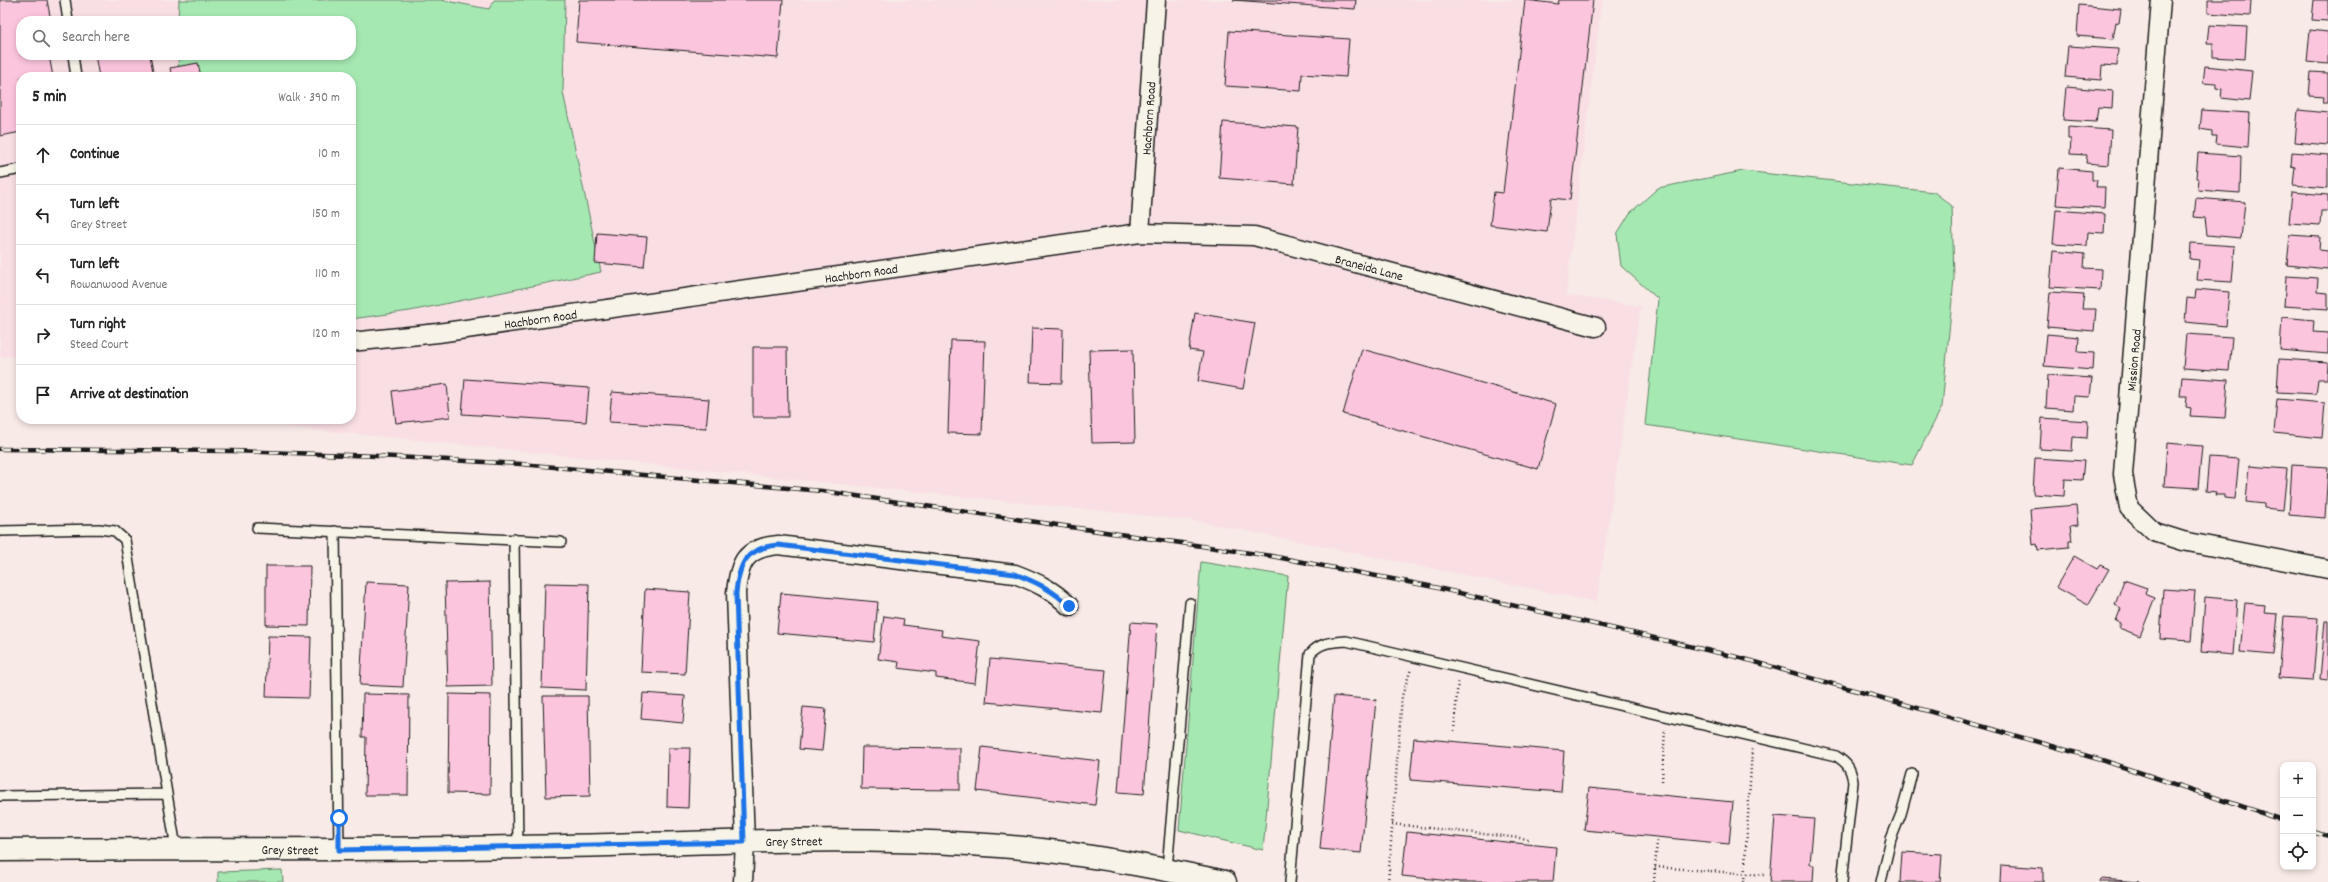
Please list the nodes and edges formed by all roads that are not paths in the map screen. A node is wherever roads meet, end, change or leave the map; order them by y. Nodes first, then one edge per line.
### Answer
1 (65, 0) edge
2 (1156, 0) edge
3 (2161, 0) edge
4 (67, 16) edge
5 (74, 60) edge
6 (75, 72) edge
7 (16, 170) edge
8 (0, 173) edge
9 (1140, 233) junction
10 (1596, 327) dead end
11 (356, 341) edge
12 (257, 528) dead end
13 (0, 531) edge
14 (335, 531) junction
15 (514, 540) junction
16 (561, 542) dead end
17 (2328, 569) edge
18 (1190, 603) dead end
19 (1069, 606) dead end
20 (1912, 774) dead end
21 (166, 794) junction
22 (0, 796) edge
23 (744, 842) junction
24 (518, 847) junction
25 (176, 848) junction
26 (0, 850) edge
27 (339, 850) junction
28 (1167, 870) junction
29 (743, 882) edge
30 (1225, 882) edge
31 (1290, 882) edge
32 (1842, 882) edge
33 (1881, 882) edge

1 - 4 lane
2 - 9 street, Hachborn Road
3 - 17 street, Mission Road
5 - 6 lane
7 - 8 lane
9 - 10 street, Braneida Lane
9 - 11 street, Hachborn Road
12 - 14 lane
13 - 21 lane
14 - 15 lane
14 - 27 lane
15 - 16 lane
15 - 24 lane
18 - 28 lane
19 - 23 street
20 - 33 lane
21 - 22 lane
21 - 25 lane
23 - 24 street, Grey Street
23 - 28 street, Grey Street
23 - 29 street
24 - 27 street, Grey Street
25 - 26 street, Grey Street
25 - 27 street, Grey Street
28 - 30 street, Grey Street
31 - 32 lane

